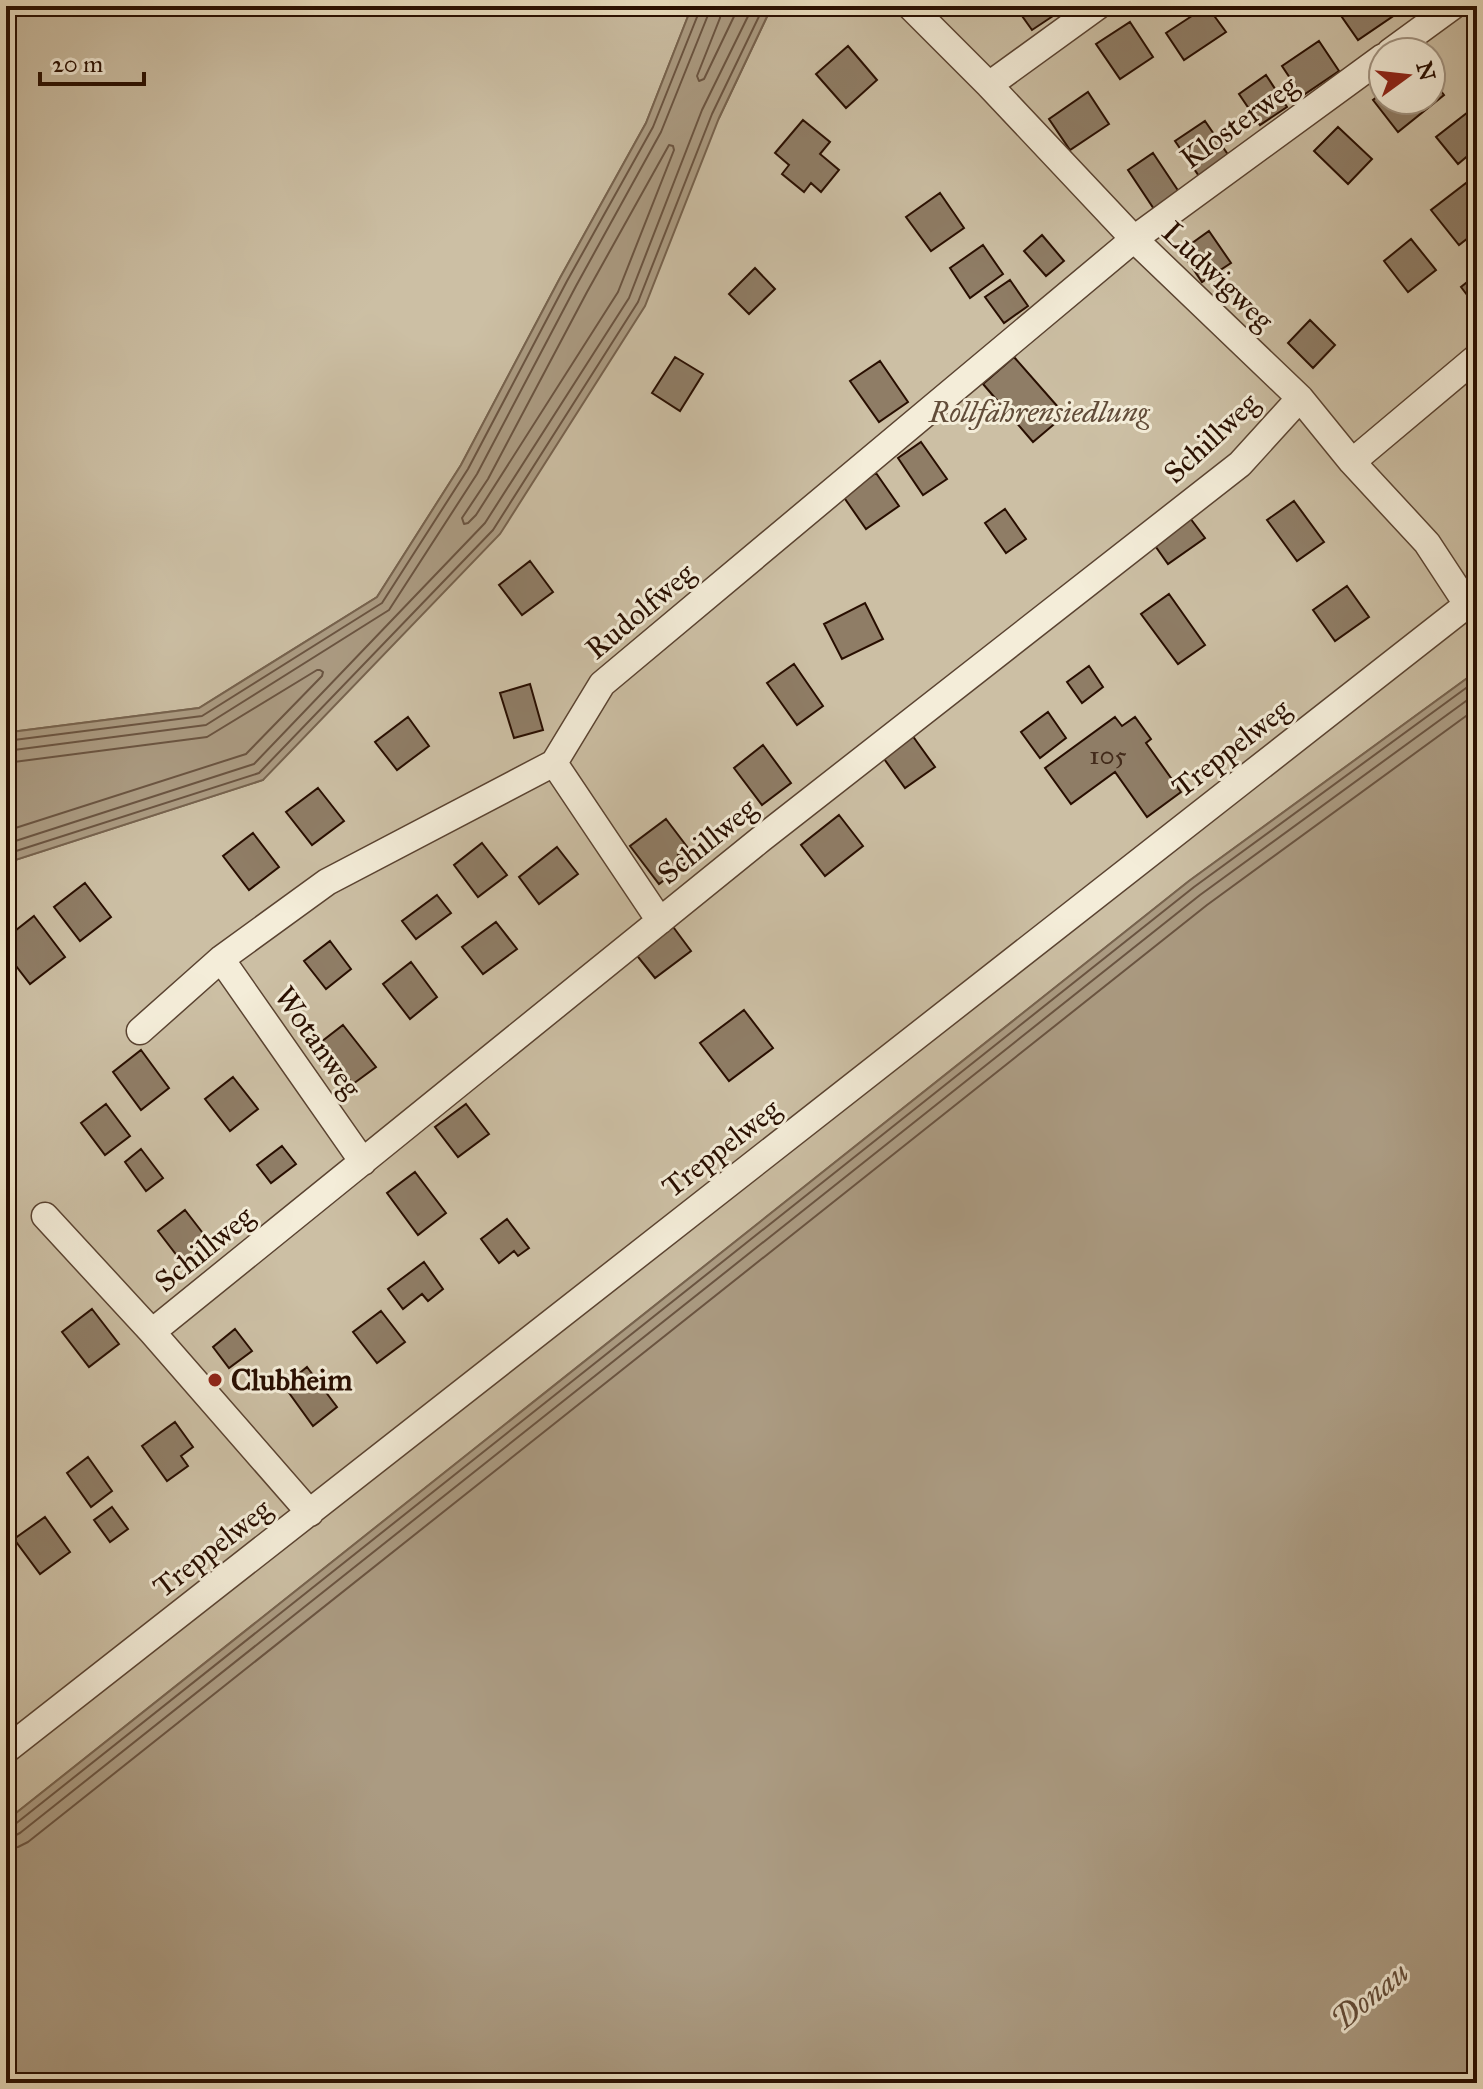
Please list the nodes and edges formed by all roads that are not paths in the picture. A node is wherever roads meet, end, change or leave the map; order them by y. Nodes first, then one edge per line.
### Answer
1 (910, 6) edge
2 (1098, 6) edge
3 (1453, 6) edge
4 (1412, 36) edge
5 (1367, 69) edge
6 (989, 85) junction
7 (1134, 239) junction
8 (1477, 357) edge
9 (1300, 398) junction
10 (1352, 462) junction
11 (1472, 601) edge
12 (554, 763) junction
13 (660, 921) junction
14 (221, 959) junction
15 (140, 1031) dead end
16 (363, 1162) junction
17 (45, 1216) dead end
18 (152, 1332) junction
19 (310, 1513) junction
20 (6, 1750) edge

1 - 6 street, Ludwigweg
2 - 6 street
3 - 4 street
5 - 7 street, Klosterweg
6 - 7 street, Ludwigweg
7 - 9 street, Ludwigweg
7 - 12 street, Rudolfweg
8 - 10 street
9 - 10 street, Ludwigweg
9 - 13 street, Schillweg
10 - 11 street, Ludwigweg
11 - 19 street, Treppelweg
12 - 13 street
12 - 14 street
13 - 16 street, Schillweg
14 - 15 street
14 - 16 street, Wotanweg
16 - 18 street, Schillweg
17 - 18 street
18 - 19 street
19 - 20 street, Treppelweg

